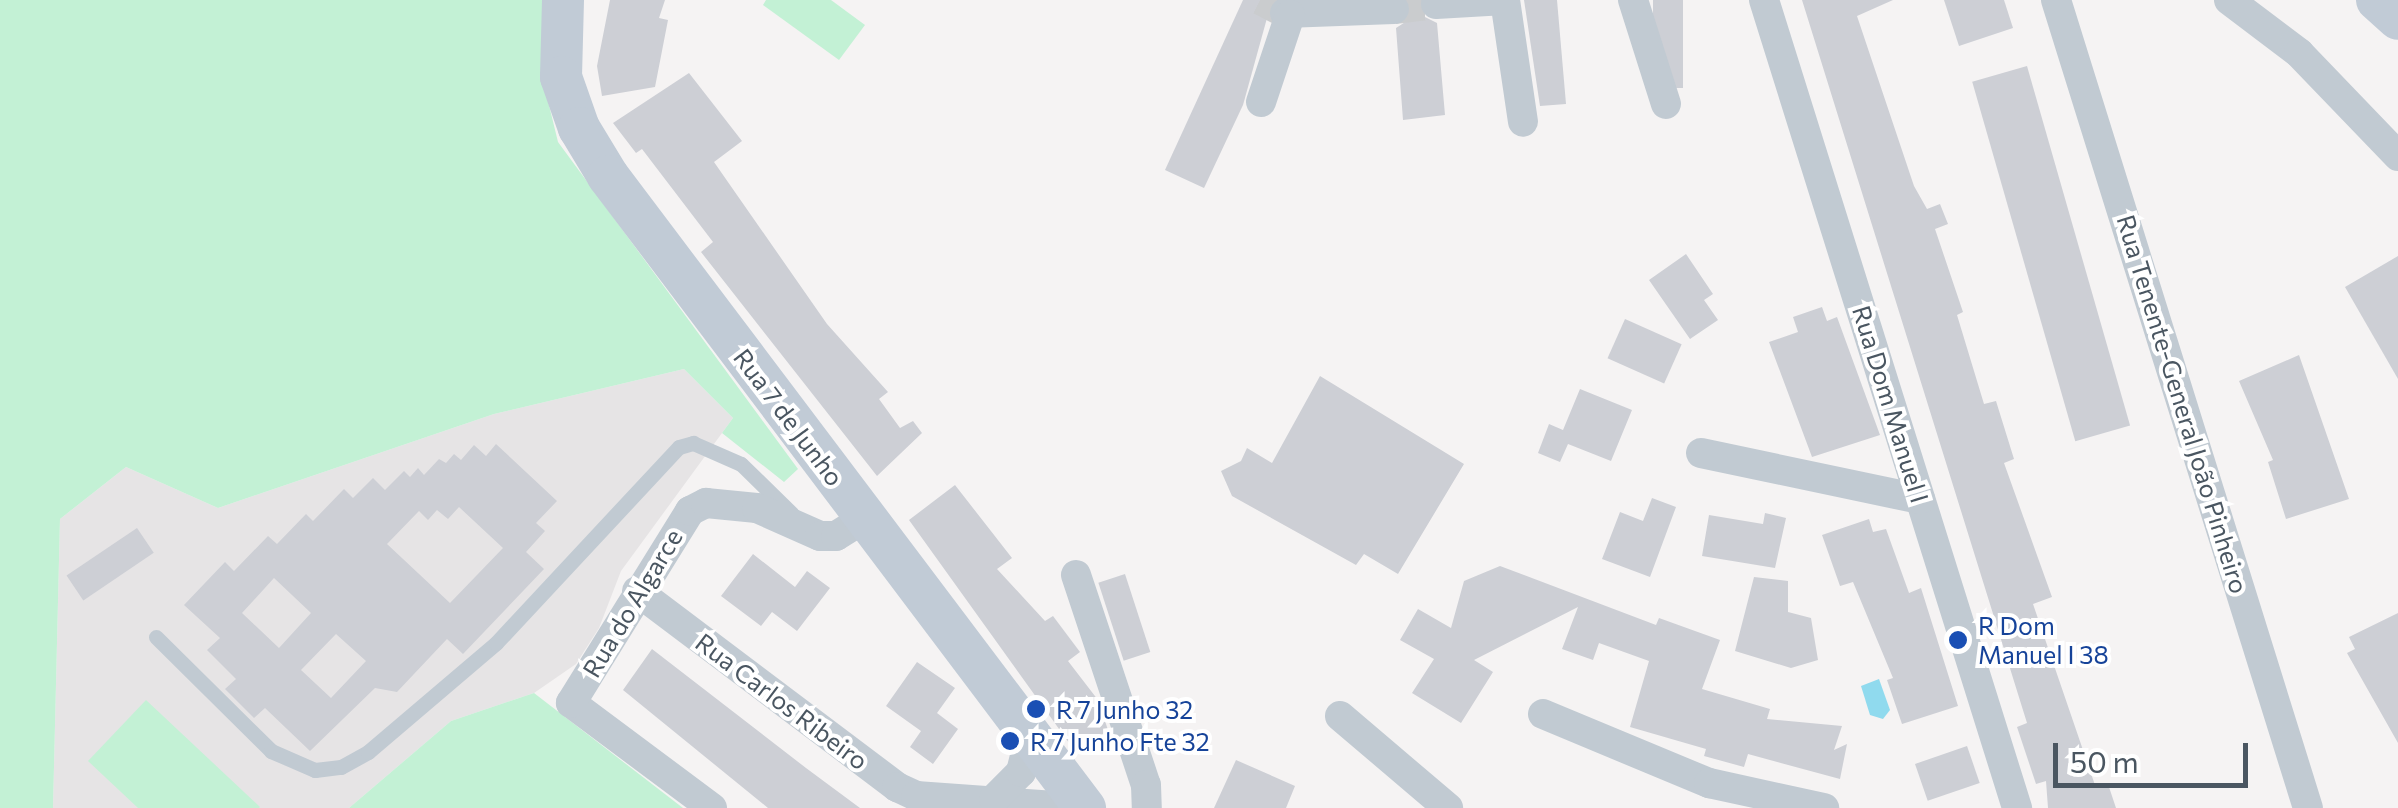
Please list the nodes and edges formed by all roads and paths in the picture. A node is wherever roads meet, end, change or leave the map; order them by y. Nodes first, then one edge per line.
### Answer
1 (563, 0) edge
2 (1505, 0) edge
3 (1633, 0) edge
4 (1764, 0) edge
5 (2056, 0) edge
6 (2229, 0) edge
7 (2377, 0) edge
8 (1436, 4) dead end
9 (1376, 7) edge
10 (2398, 19) edge
11 (1261, 102) dead end
12 (1666, 104) dead end
13 (1523, 122) dead end
14 (2398, 156) edge
15 (1701, 453) dead end
16 (1920, 498) junction
17 (865, 518) junction
18 (805, 528) junction
19 (1076, 575) dead end
20 (636, 591) junction
21 (156, 637) dead end
22 (1543, 714) dead end
23 (1340, 716) dead end
24 (1030, 736) junction
25 (994, 799) junction
26 (712, 808) edge
27 (1085, 808) edge
28 (1147, 808) edge
29 (1448, 808) edge
30 (1824, 808) edge
31 (2018, 808) edge
32 (2308, 808) edge

1 - 17 main road, Rua 7 de Junho
2 - 8 street
2 - 13 street
3 - 12 street
4 - 16 street, Rua Dom Manuel I
5 - 32 street, Rua Tenente-General João Pinheiro
6 - 14 street
7 - 10 main road
9 - 11 street
15 - 16 street
16 - 31 street, Rua Dom Manuel I
17 - 18 street, Rua do Algarce
17 - 24 main road, Rua 7 de Junho
18 - 20 street, Rua do Algarce
18 - 21 lane
19 - 28 street
20 - 25 street, Rua Carlos Ribeiro
20 - 26 street, Rua do Algarce
22 - 30 street
23 - 29 street
24 - 25 street
24 - 27 main road, Rua 7 de Junho
25 - 27 street, Rua Carlos Ribeiro

